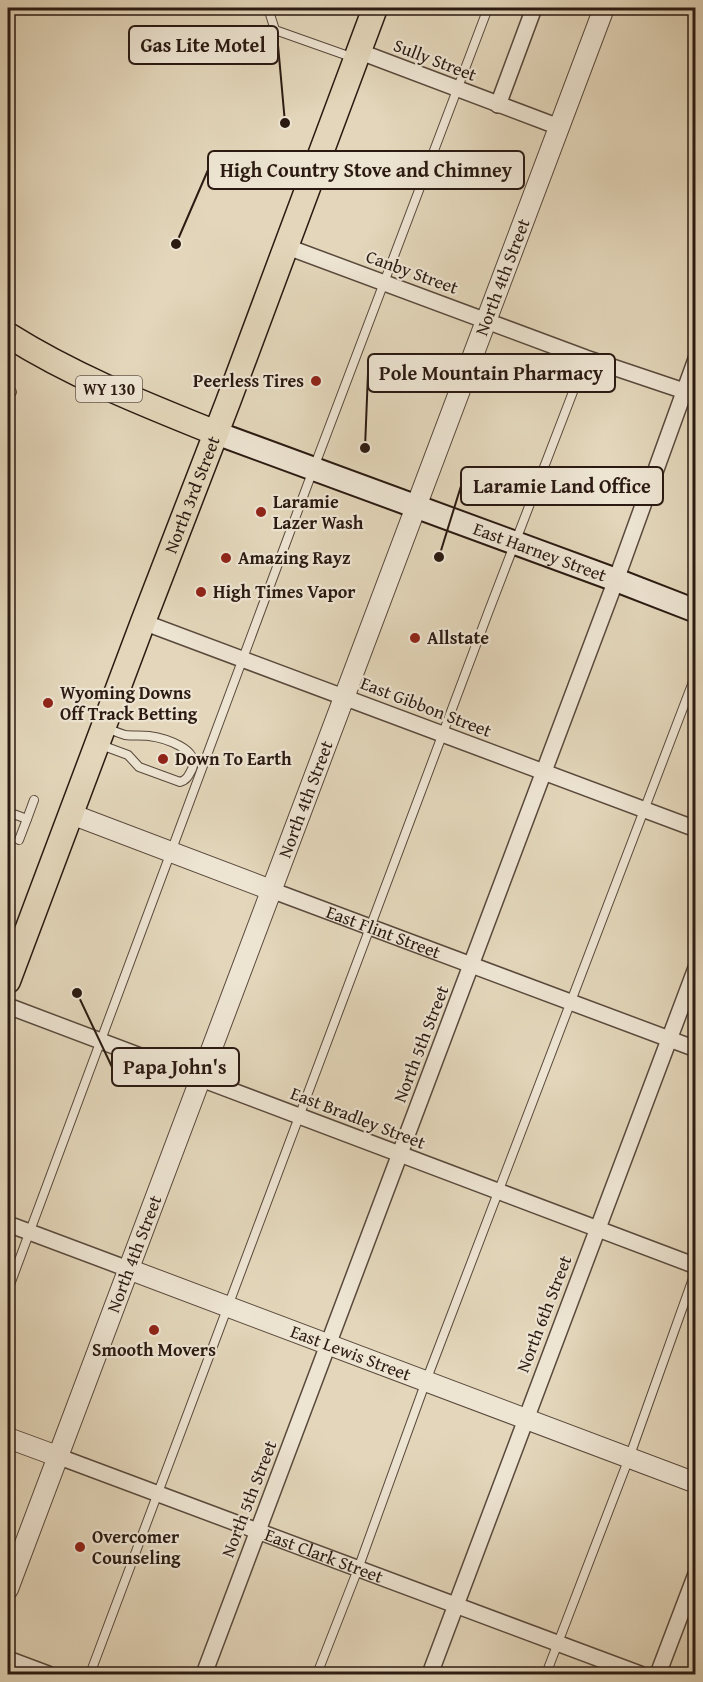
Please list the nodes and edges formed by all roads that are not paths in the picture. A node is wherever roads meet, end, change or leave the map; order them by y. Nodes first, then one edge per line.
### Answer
1 (268, 8) edge
2 (375, 8) edge
3 (488, 8) edge
4 (534, 8) edge
5 (604, 8) edge
6 (357, 55) junction
7 (458, 90) junction
8 (498, 105) junction
9 (559, 127) junction
10 (285, 246) junction
11 (385, 283) junction
12 (486, 320) junction
13 (8, 335) edge
14 (586, 358) junction
15 (696, 359) edge
16 (690, 393) edge
17 (216, 433) junction
18 (313, 470) junction
19 (416, 508) junction
20 (516, 543) junction
21 (616, 580) junction
22 (696, 611) edge
23 (143, 622) junction
24 (243, 659) junction
25 (696, 674) edge
26 (344, 697) junction
27 (100, 735) junction
28 (443, 735) junction
29 (544, 772) junction
30 (34, 800) dead end
31 (644, 810) junction
32 (8, 812) edge
33 (71, 814) junction
34 (27, 819) junction
35 (696, 830) edge
36 (19, 840) dead end
37 (171, 852) junction
38 (271, 890) junction
39 (370, 927) junction
40 (471, 965) junction
41 (696, 968) edge
42 (8, 981) edge
43 (570, 1002) junction
44 (8, 1006) edge
45 (669, 1039) junction
46 (100, 1041) junction
47 (696, 1048) edge
48 (200, 1078) junction
49 (299, 1116) junction
50 (400, 1154) junction
51 (499, 1191) junction
52 (8, 1224) edge
53 (597, 1228) junction
54 (29, 1232) junction
55 (696, 1268) edge
56 (128, 1269) junction
57 (8, 1290) edge
58 (228, 1307) junction
59 (328, 1345) junction
60 (426, 1382) junction
61 (526, 1419) junction
62 (8, 1438) edge
63 (57, 1456) junction
64 (629, 1458) junction
65 (696, 1483) edge
66 (159, 1494) junction
67 (258, 1532) junction
68 (358, 1569) junction
69 (696, 1574) edge
70 (8, 1589) edge
71 (456, 1605) junction
72 (557, 1644) junction
73 (8, 1659) edge
74 (48, 1674) edge
75 (90, 1674) edge
76 (204, 1674) edge
77 (317, 1674) edge
78 (430, 1674) edge
79 (546, 1674) edge
80 (640, 1674) edge
81 (658, 1674) edge

1 - 6 lane
2 - 6 main road, North 3rd Street
3 - 7 lane
4 - 8 street
5 - 9 street, North 4th Street
6 - 7 street, Sully Street
6 - 10 main road, North 3rd Street
7 - 8 street, Sully Street
7 - 11 lane
8 - 9 street, Sully Street
9 - 12 street, North 4th Street
10 - 11 street, Canby Street
10 - 17 main road, North 3rd Street
11 - 12 street, Canby Street
11 - 18 lane
12 - 14 street, Canby Street
12 - 19 street, North 4th Street
13 - 17 main road, WY 130
14 - 16 street, Canby Street
14 - 20 lane
15 - 16 street, North 5th Street
16 - 21 street, North 5th Street
17 - 18 main road, East Harney Street
17 - 23 main road, North 3rd Street
18 - 19 main road, East Harney Street
18 - 24 lane
19 - 20 main road, East Harney Street
19 - 26 street, North 4th Street
20 - 21 main road, East Harney Street
20 - 28 lane
21 - 22 main road, East Harney Street
21 - 29 street, North 5th Street
23 - 24 street, East Gibbon Street
23 - 27 main road, North 3rd Street
24 - 26 street, East Gibbon Street
24 - 37 lane
25 - 31 lane
26 - 28 street, East Gibbon Street
26 - 38 street, North 4th Street
27 - 27 lane
27 - 33 main road, North 3rd Street
28 - 29 street, East Gibbon Street
28 - 39 lane
29 - 31 street, East Gibbon Street
29 - 40 street, North 5th Street
30 - 34 lane
31 - 35 street, East Gibbon Street
31 - 43 lane
32 - 34 lane
33 - 37 street, East Flint Street
33 - 42 main road, North 3rd Street
34 - 36 lane
37 - 38 street, East Flint Street
37 - 46 lane
38 - 39 street, East Flint Street
38 - 48 street, North 4th Street
39 - 40 street, East Flint Street
39 - 49 lane
40 - 43 street, East Flint Street
40 - 50 street, North 5th Street
41 - 45 street, North 6th Street
43 - 45 street, East Flint Street
43 - 51 lane
44 - 46 street, East Bradley Street
45 - 47 street, East Flint Street
45 - 53 street, North 6th Street
46 - 48 street, East Bradley Street
46 - 54 lane
48 - 49 street, East Bradley Street
48 - 56 street, North 4th Street
49 - 50 street, East Bradley Street
49 - 58 lane
50 - 51 street, East Bradley Street
50 - 59 street, North 5th Street
51 - 53 street, East Bradley Street
51 - 60 lane
52 - 54 street, East Lewis Street
53 - 55 street, East Bradley Street
53 - 61 street, North 6th Street
54 - 56 street, East Lewis Street
54 - 57 lane
55 - 64 lane
56 - 58 street, East Lewis Street
56 - 63 street, North 4th Street
58 - 59 street, East Lewis Street
58 - 66 lane
59 - 60 street, East Lewis Street
59 - 67 street, North 5th Street
60 - 61 street, East Lewis Street
60 - 68 lane
61 - 64 street, East Lewis Street
61 - 71 street, North 6th Street
62 - 63 street, East Clark Street
63 - 66 street, East Clark Street
63 - 70 street, North 4th Street
64 - 65 street, East Lewis Street
64 - 72 lane
66 - 67 street, East Clark Street
66 - 75 lane
67 - 68 street, East Clark Street
67 - 76 street, North 5th Street
68 - 71 street, East Clark Street
68 - 77 lane
69 - 81 street
71 - 72 street, East Clark Street
71 - 78 street, North 6th Street
72 - 79 lane
72 - 80 street, East Clark Street
73 - 74 street

